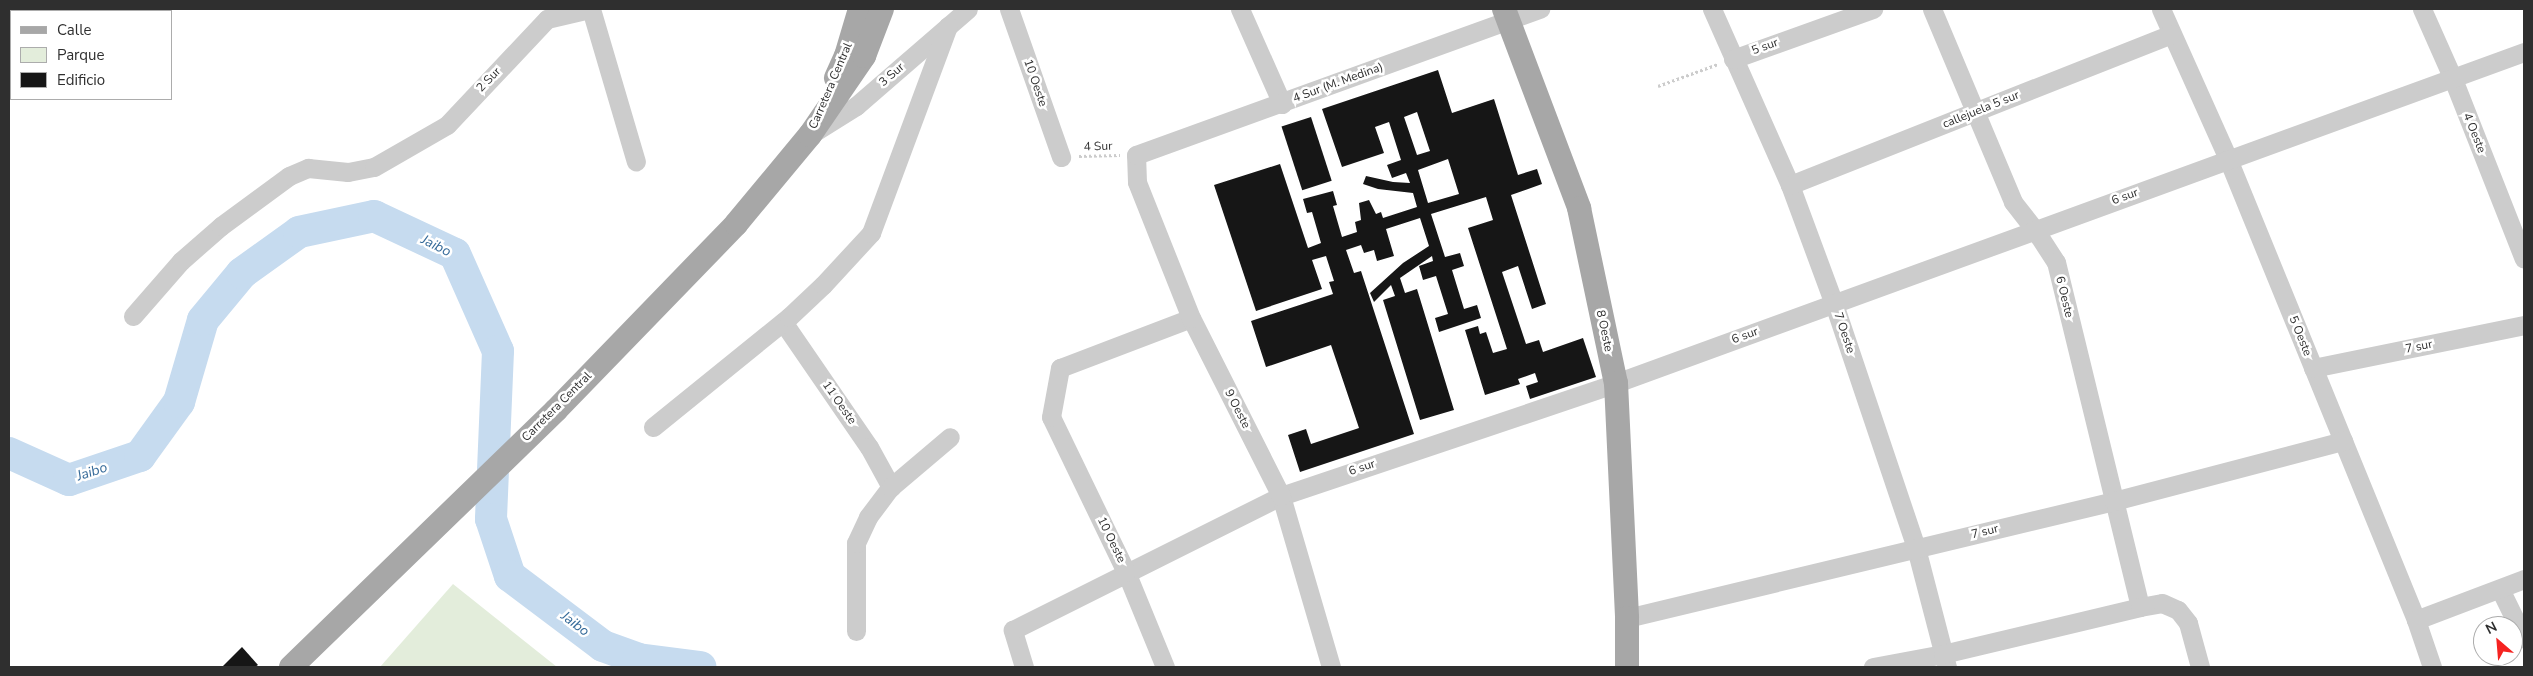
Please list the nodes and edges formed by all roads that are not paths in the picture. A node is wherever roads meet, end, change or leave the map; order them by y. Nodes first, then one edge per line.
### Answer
1 (590, 9) edge
2 (860, 9) edge
3 (882, 9) edge
4 (968, 9) edge
5 (1009, 9) edge
6 (1240, 9) edge
7 (1540, 9) edge
8 (1712, 9) edge
9 (1873, 9) edge
10 (1932, 9) edge
11 (2161, 9) edge
12 (2422, 9) edge
13 (1507, 14) edge
14 (948, 26) junction
15 (2171, 34) junction
16 (2524, 52) edge
17 (1733, 59) junction
18 (2453, 80) junction
19 (1282, 104) junction
20 (1976, 113) junction
21 (810, 135) junction
22 (1136, 156) joint
23 (1061, 157) road end
24 (2228, 160) junction
25 (636, 162) dead end
26 (1790, 185) junction
27 (2035, 230) junction
28 (2524, 259) edge
29 (1834, 304) junction
30 (133, 316) dead end
31 (1191, 318) junction
32 (783, 322) junction
33 (2524, 326) edge
34 (2313, 368) junction
35 (1616, 383) junction
36 (653, 427) dead end
37 (950, 436) dead end
38 (2342, 441) junction
39 (890, 487) junction
40 (1281, 496) junction
41 (2114, 501) junction
42 (1916, 548) junction
43 (1126, 572) junction
44 (2524, 579) edge
45 (2500, 590) junction
46 (2140, 607) junction
47 (1627, 618) junction
48 (2416, 620) junction
49 (856, 631) dead end
50 (2524, 638) edge
51 (1945, 661) edge
52 (291, 667) edge
53 (1024, 667) edge
54 (1164, 667) edge
55 (1331, 667) edge
56 (1627, 667) edge
57 (1873, 667) edge
58 (2200, 667) edge
59 (2432, 667) edge

1 - 25 street
1 - 30 street, 2 Sur
2 - 21 main road, Carretera Central
3 - 21 main road, Carretera Central
4 - 14 street, 3 Sur
5 - 23 street, 10 Oeste
6 - 19 street
7 - 13 street, 4 Sur (M. Medina)
8 - 17 street, 7 Oeste
9 - 17 street, 5 sur
10 - 20 street, 6 Oeste
11 - 15 street, 5 Oeste
12 - 18 street, 4 Oeste
13 - 19 street, 4 Sur (M. Medina)
13 - 35 main road, 8 Oeste
14 - 21 street, 3 Sur
14 - 32 street
15 - 20 street, callejuela 5 sur
15 - 24 street, 5 Oeste
16 - 18 street, 6 sur
17 - 26 street, 7 Oeste
18 - 24 street, 6 sur
18 - 28 street, 4 Oeste
19 - 22 street, 4 Sur (M. Medina)
20 - 26 street, callejuela 5 sur
20 - 27 street, 6 Oeste
21 - 52 main road, Carretera Central
22 - 31 street, 9 Oeste
24 - 27 street, 6 sur
24 - 34 street, 5 Oeste
26 - 29 street, 7 Oeste
27 - 29 street, 6 sur
27 - 41 street, 6 Oeste
29 - 35 street, 6 sur
29 - 42 street, 7 Oeste
31 - 40 street, 9 Oeste
31 - 43 street, 10 Oeste
32 - 36 street
32 - 39 street, 11 Oeste
33 - 34 street, 7 sur
34 - 38 street, 5 Oeste
35 - 40 street, 6 sur
35 - 47 main road, 8 Oeste
37 - 39 street
38 - 41 street, 7 sur
38 - 48 street, 5 Oeste
39 - 49 street
40 - 43 street, 6 sur
40 - 55 street, 9 Oeste
41 - 42 street, 7 sur
41 - 46 street, 6 Oeste
42 - 47 street, 7 sur
42 - 51 street, 7 Oeste
43 - 53 street, 6 sur
43 - 54 street, 10 Oeste
44 - 45 street
45 - 48 street
45 - 50 street
46 - 51 street
46 - 58 street
47 - 56 main road, 8 Oeste
48 - 59 street, 5 Oeste
51 - 57 street

